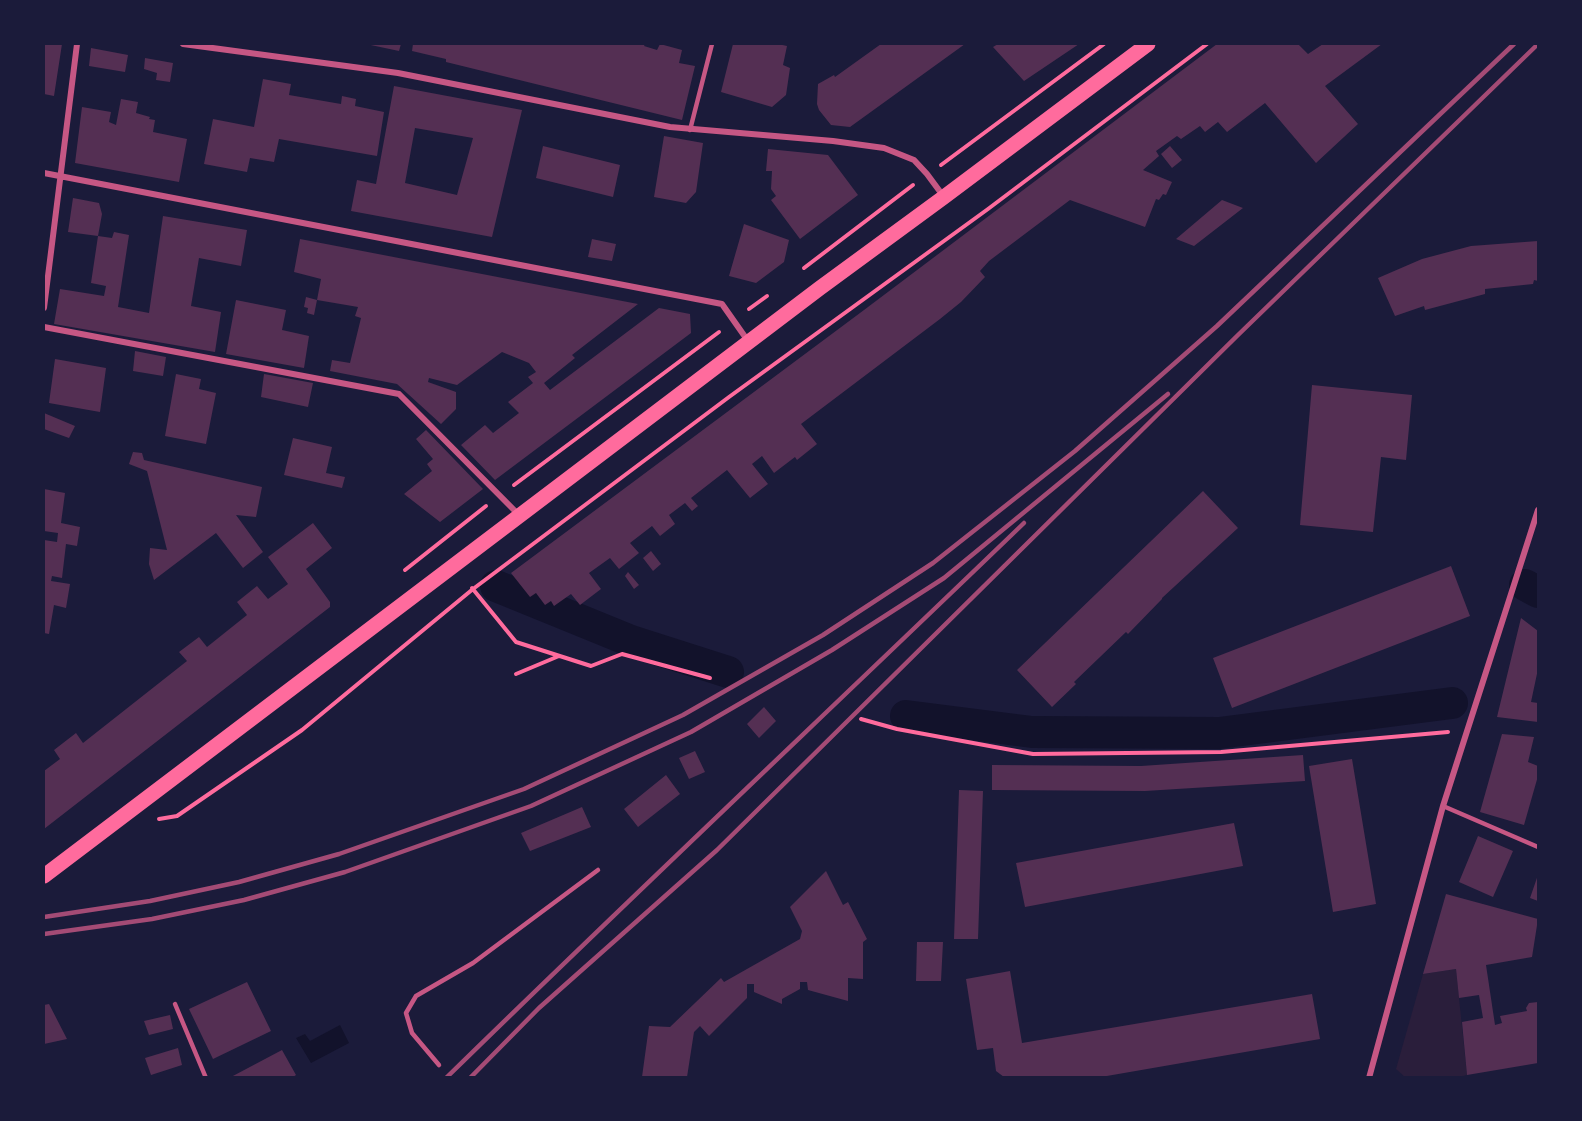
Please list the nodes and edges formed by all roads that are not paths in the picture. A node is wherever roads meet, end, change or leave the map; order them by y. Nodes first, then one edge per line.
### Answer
1 (77, 44) edge
2 (183, 44) edge
3 (712, 44) edge
4 (1148, 44) edge
5 (690, 129) junction
6 (44, 173) edge
7 (60, 176) junction
8 (944, 197) junction
9 (44, 308) edge
10 (44, 327) edge
11 (748, 342) junction
12 (1539, 510) edge
13 (519, 516) junction
14 (1443, 806) junction
15 (1539, 847) edge
16 (50, 870) edge
17 (598, 870) dead end
18 (176, 1004) dead end
19 (439, 1065) dead end
20 (206, 1077) edge
21 (1369, 1077) edge

1 - 7 street
2 - 5 street
3 - 5 lane
4 - 8 main road
5 - 8 street
6 - 7 street
7 - 9 street
7 - 11 street
8 - 11 main road
10 - 13 street
11 - 13 main road
12 - 14 street
13 - 16 main road
14 - 15 lane
14 - 21 street
17 - 19 lane
18 - 20 lane

